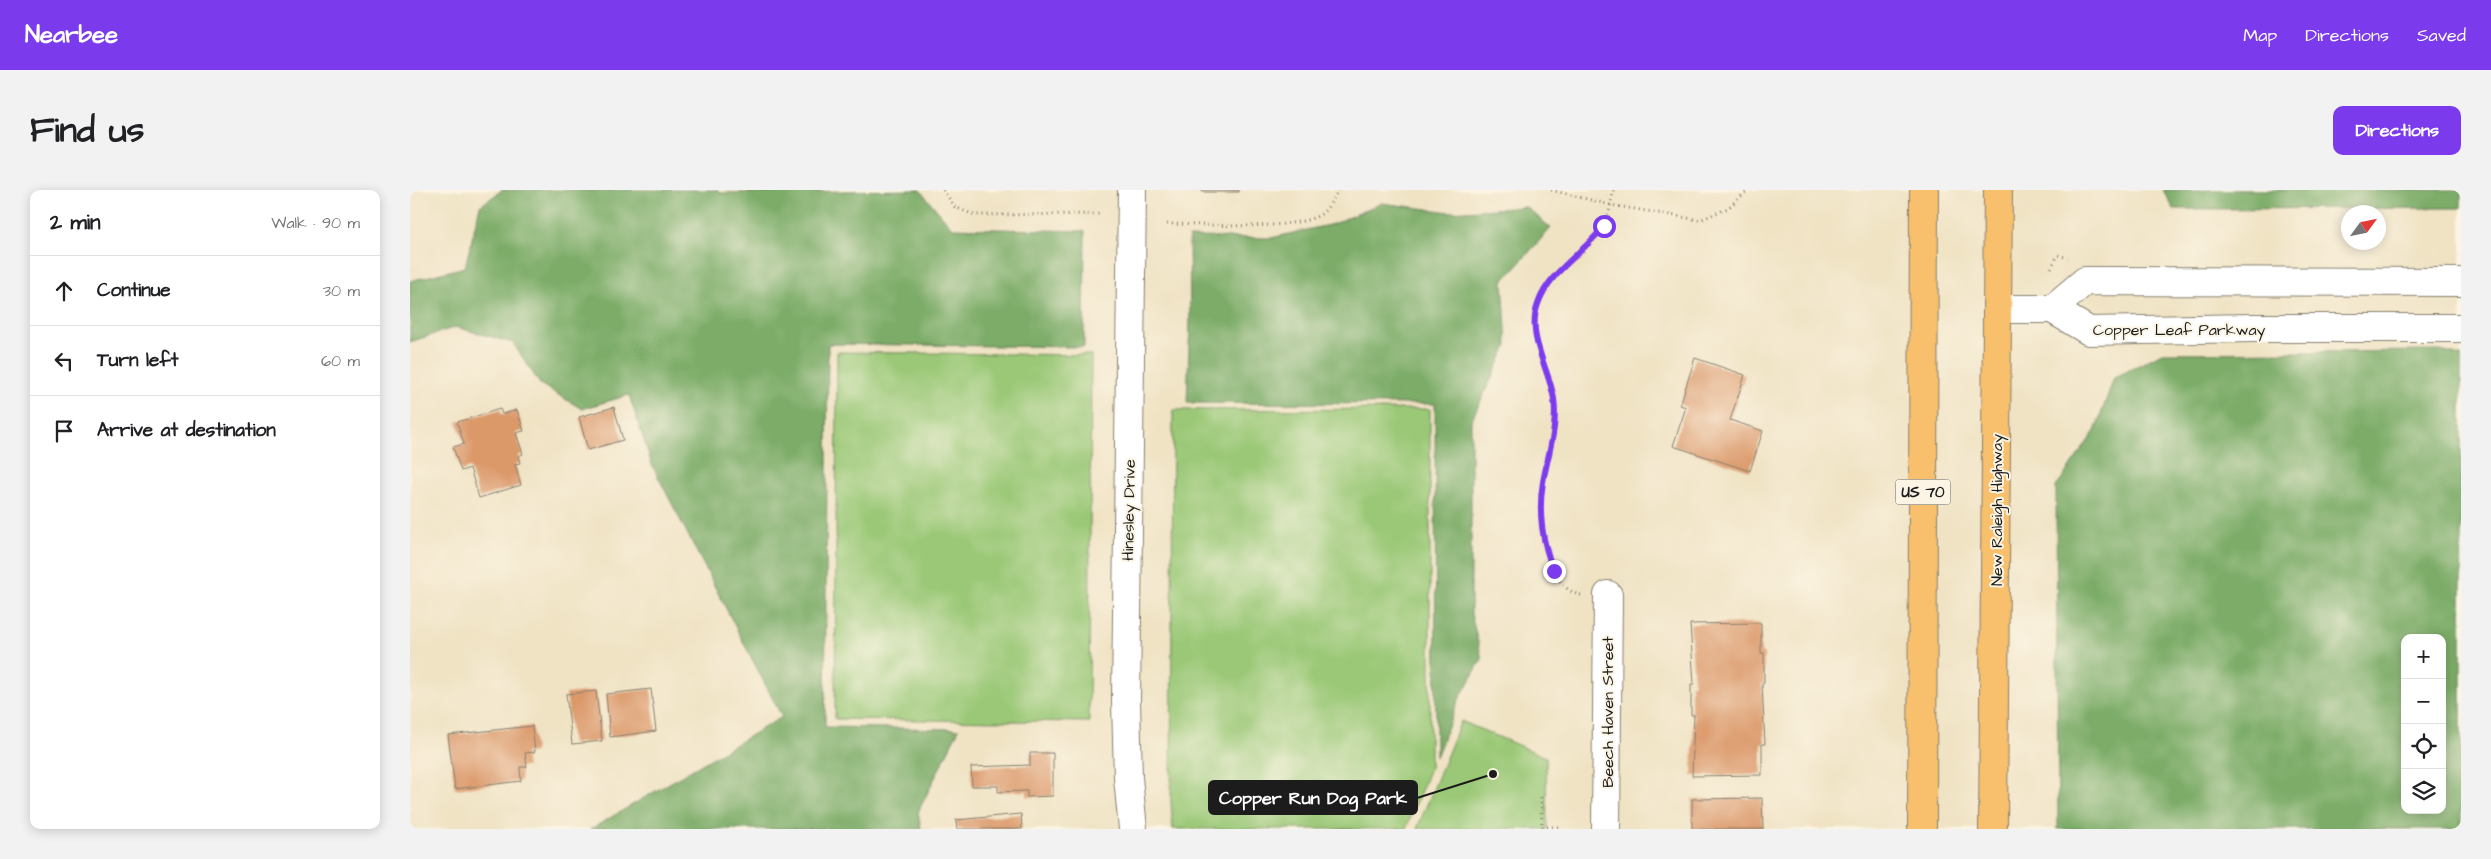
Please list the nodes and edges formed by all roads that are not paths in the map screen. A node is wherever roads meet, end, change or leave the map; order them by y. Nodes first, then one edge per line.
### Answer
1 (1132, 190) edge
2 (1924, 190) edge
3 (1998, 190) edge
4 (2461, 282) edge
5 (1998, 309) junction
6 (2052, 309) junction
7 (2461, 328) edge
8 (1598, 595) road end
9 (1133, 829) edge
10 (1606, 829) edge
11 (1922, 829) edge
12 (1994, 829) edge

1 - 9 street, Hinesley Drive
2 - 11 highway, US 70
3 - 5 highway, New Raleigh Highway
4 - 6 street
5 - 6 street
5 - 12 highway, New Raleigh Highway
6 - 7 street, Copper Leaf Parkway
8 - 10 street, Beech Haven Street

